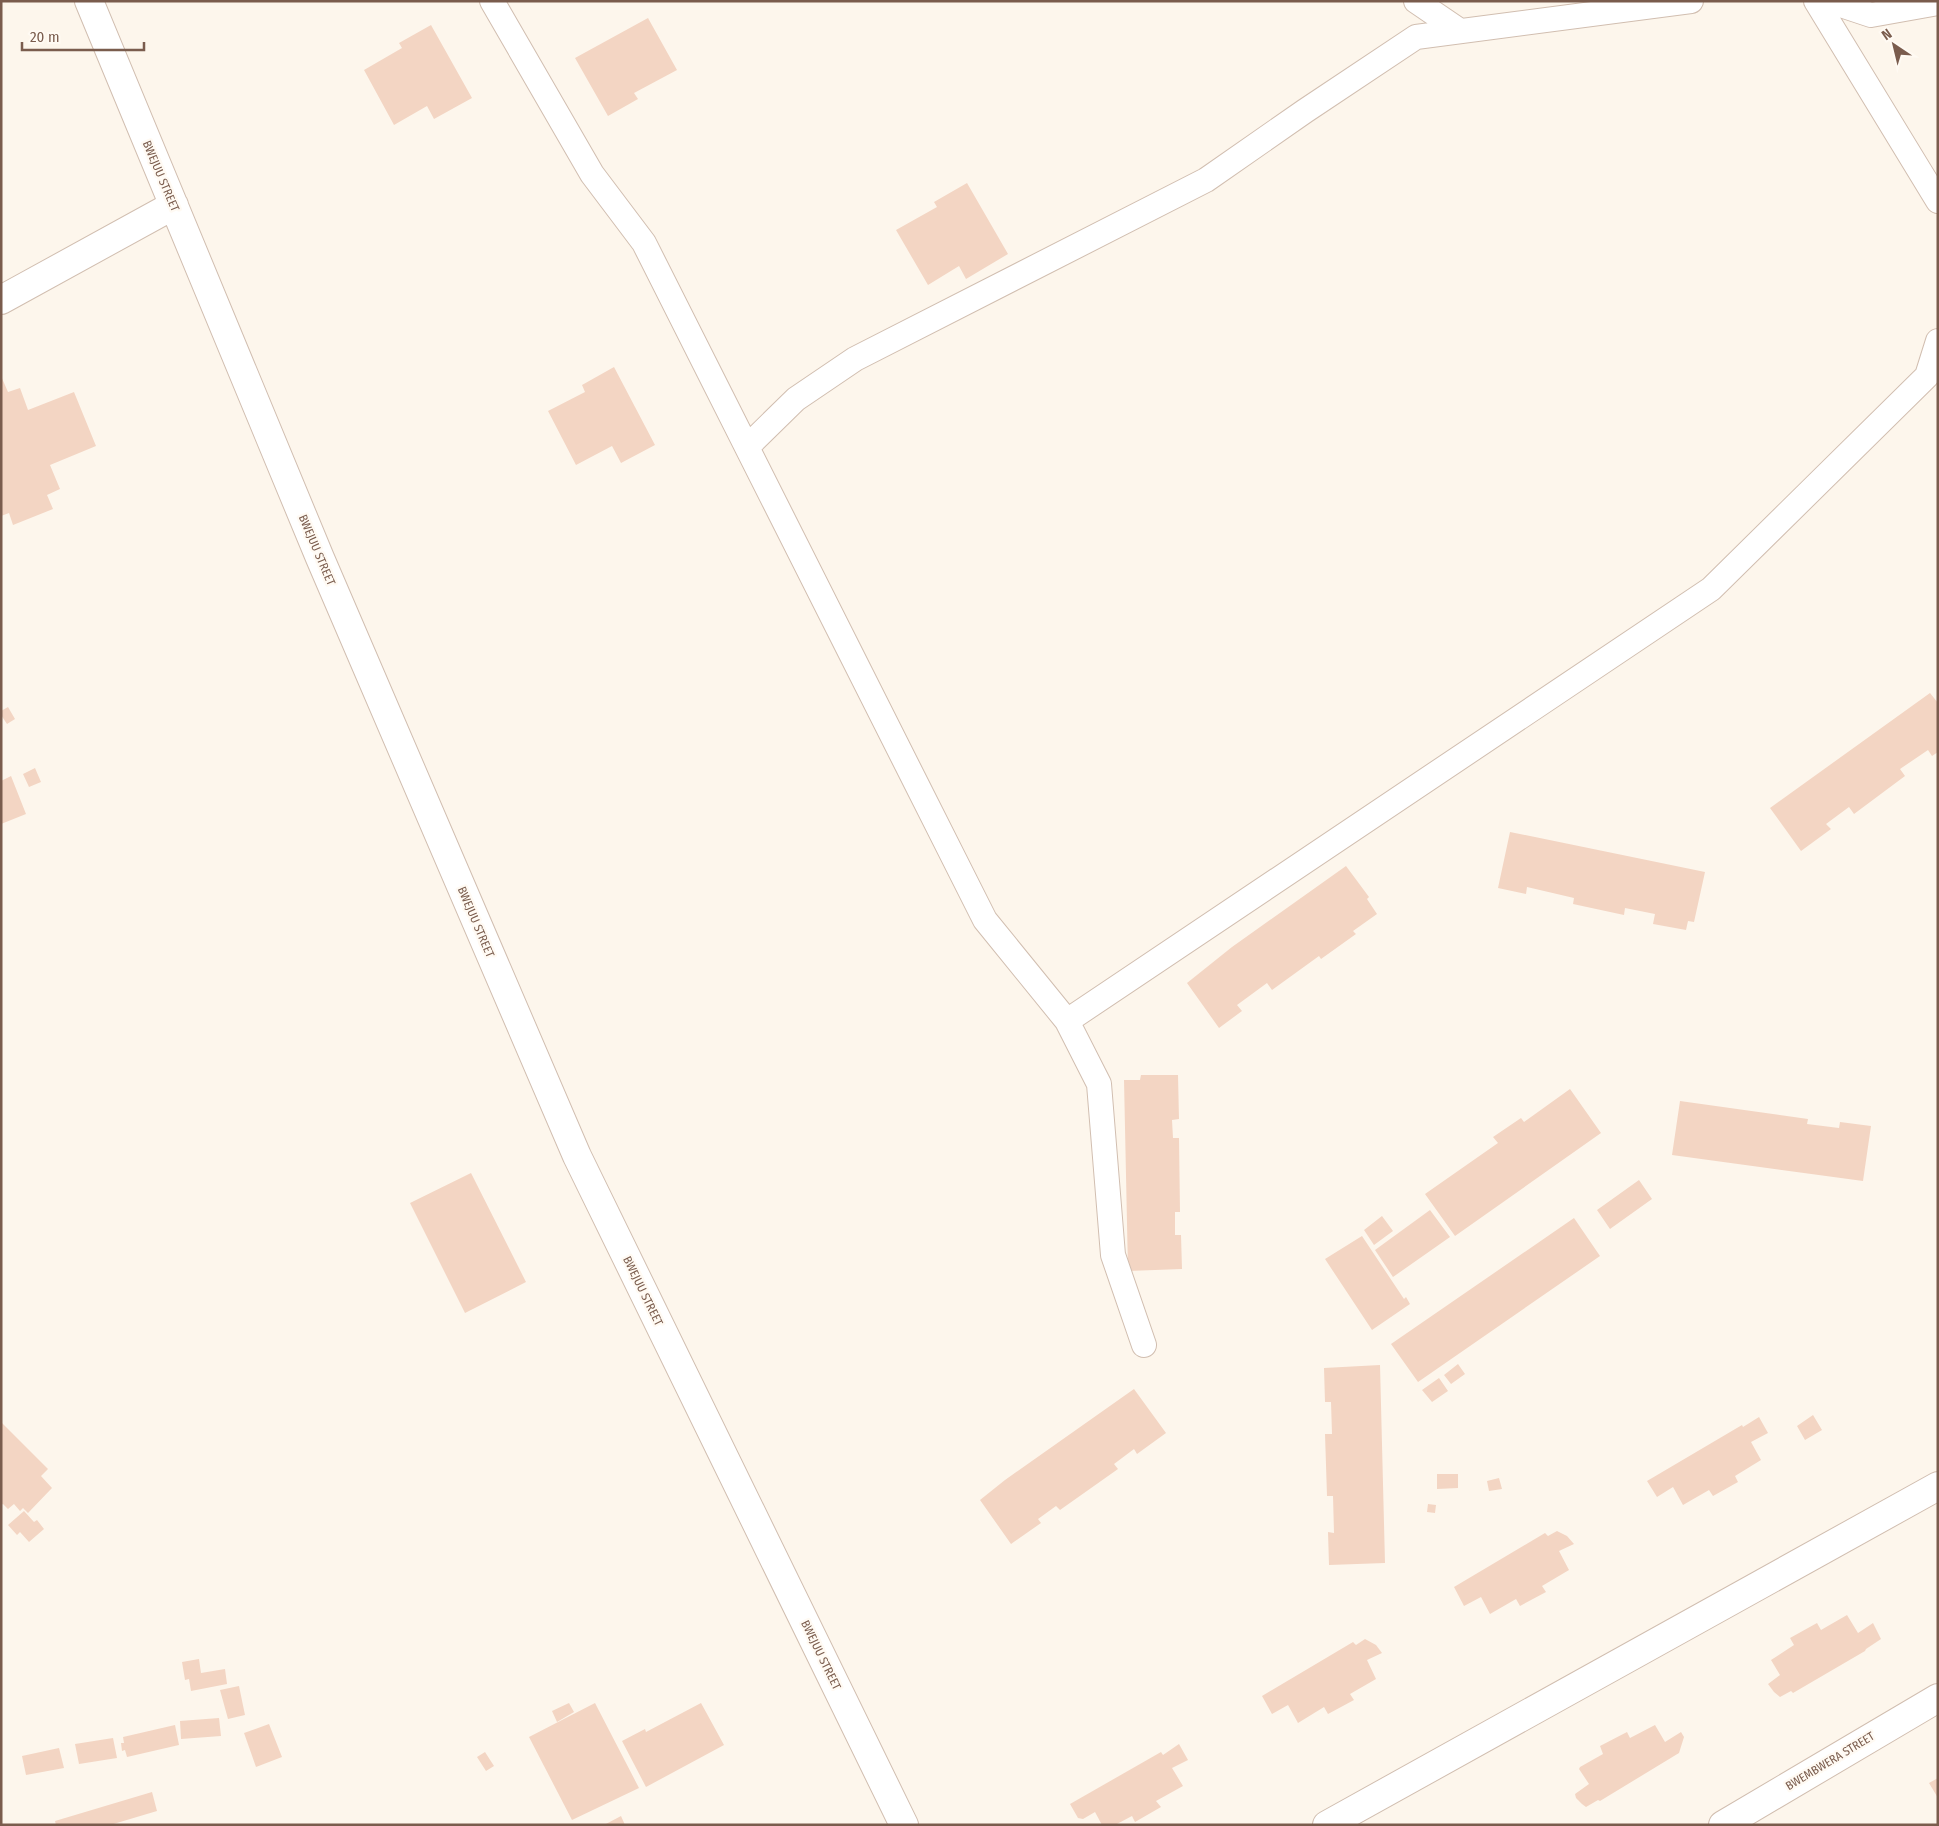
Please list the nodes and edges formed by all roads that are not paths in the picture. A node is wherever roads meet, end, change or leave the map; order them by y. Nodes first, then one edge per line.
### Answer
1 (89, 1) edge
2 (492, 1) edge
3 (1416, 1) edge
4 (1691, 1) edge
5 (1816, 1) edge
6 (1829, 1) edge
7 (1938, 3) edge
8 (1460, 31) junction
9 (1938, 201) edge
10 (174, 205) junction
11 (1, 300) edge
12 (1938, 341) edge
13 (747, 447) junction
14 (1066, 1020) junction
15 (1144, 1345) dead end
16 (1938, 1486) edge
17 (1938, 1698) edge
18 (904, 1825) edge
19 (1327, 1825) edge
20 (1723, 1825) edge

1 - 10 street, BWEJUU STREET
2 - 13 lane
3 - 8 lane
4 - 8 lane
5 - 9 lane
6 - 7 lane
8 - 13 lane
10 - 11 street
10 - 18 street, BWEJUU STREET
12 - 14 lane
13 - 14 lane
14 - 15 lane
16 - 19 street
17 - 20 street, BWEMBWERA STREET

